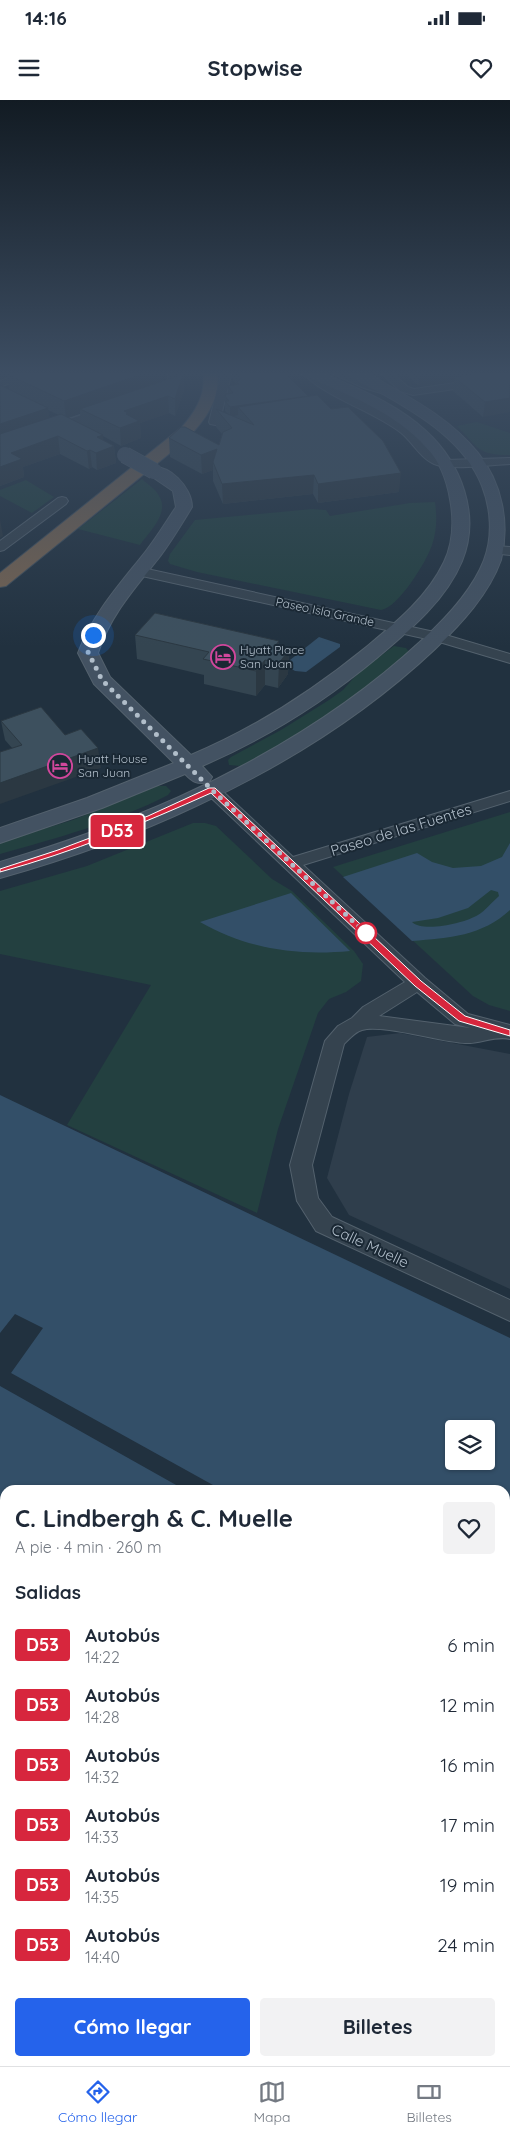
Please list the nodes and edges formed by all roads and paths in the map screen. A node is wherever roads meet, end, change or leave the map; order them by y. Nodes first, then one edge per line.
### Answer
1 (132, 463) edge
2 (139, 463) edge
3 (149, 463) edge
4 (440, 463) edge
5 (445, 463) edge
6 (491, 463) edge
7 (478, 464) junction
8 (447, 466) junction
9 (510, 466) edge
10 (62, 502) dead end
11 (0, 547) edge
12 (503, 550) edge
13 (0, 566) edge
14 (138, 571) junction
15 (0, 582) edge
16 (402, 628) junction
17 (439, 637) junction
18 (510, 659) edge
19 (189, 765) junction
20 (212, 790) junction
21 (510, 796) edge
22 (0, 836) edge
23 (292, 863) junction
24 (0, 870) edge
25 (418, 983) junction
26 (359, 1023) junction
27 (507, 1032) edge
28 (510, 1311) edge

1 - 13 highway
2 - 14 main road, bridge
3 - 15 highway
4 - 8 street
5 - 8 main road
6 - 7 street
7 - 8 street
7 - 9 street
7 - 12 main road
8 - 16 main road
10 - 11 street
12 - 17 main road
14 - 16 street, Paseo Isla Grande
14 - 19 main road
16 - 17 street, Paseo Isla Grande
16 - 19 main road
17 - 18 street, Paseo Isla Grande
17 - 20 main road
19 - 20 main road
19 - 22 main road
20 - 23 street
20 - 24 main road
21 - 23 street, Paseo de las Fuentes
23 - 25 street
25 - 26 street, Calle Muelle
25 - 27 street
26 - 27 street
26 - 28 street, Calle Muelle

